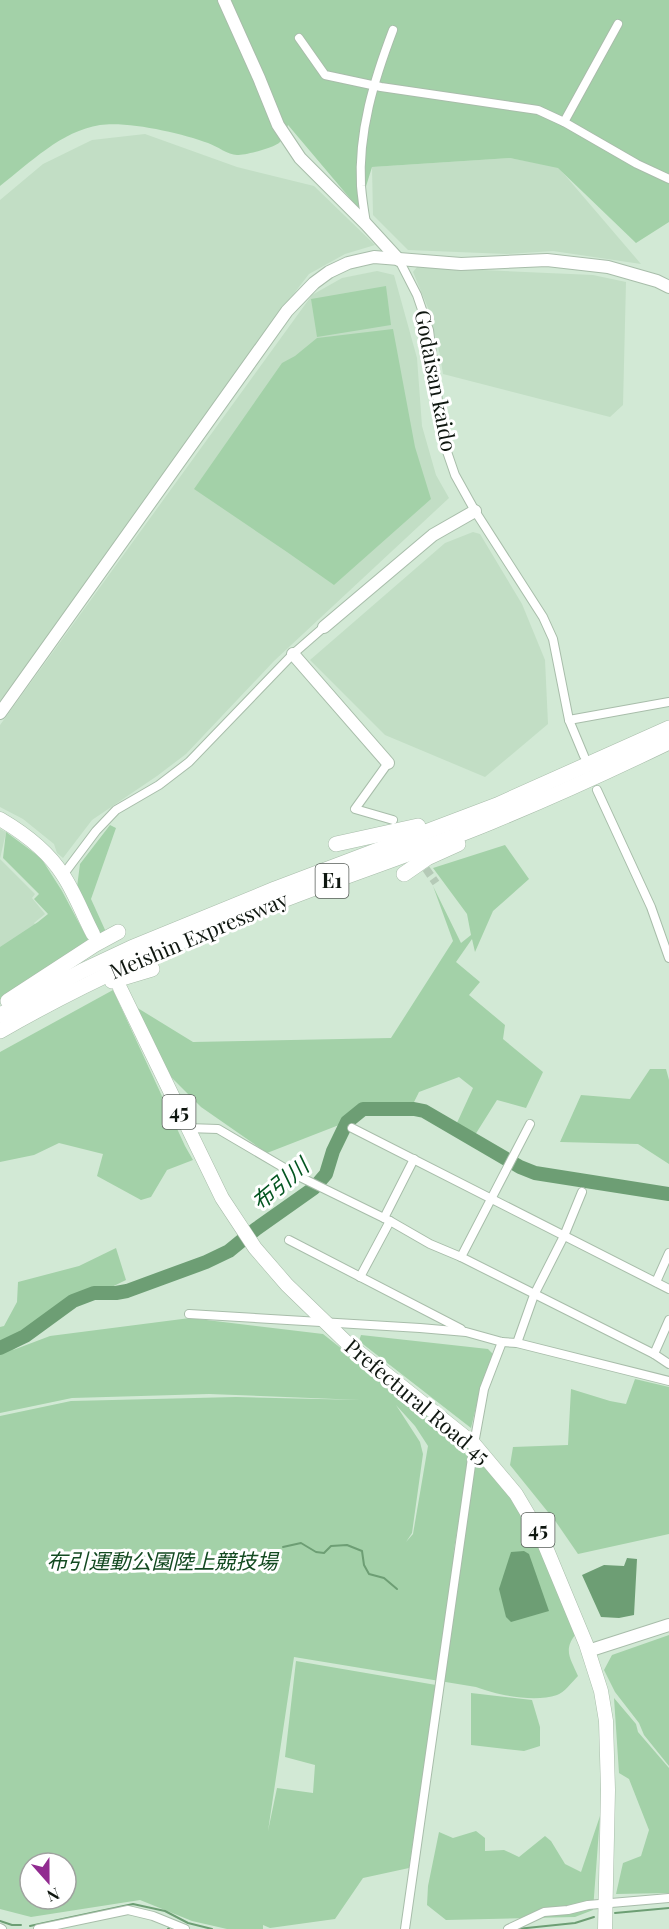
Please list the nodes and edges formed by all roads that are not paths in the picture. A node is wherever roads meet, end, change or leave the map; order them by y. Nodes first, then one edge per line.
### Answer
1 (224, 0) edge
2 (618, 24) dead end
3 (393, 30) dead end
4 (299, 38) dead end
5 (373, 85) junction
6 (564, 122) junction
7 (669, 178) edge
8 (366, 224) junction
9 (399, 260) junction
10 (669, 287) edge
11 (475, 511) junction
12 (324, 627) joint
13 (293, 654) junction
14 (669, 702) edge
15 (0, 713) edge
16 (569, 720) junction
17 (669, 728) edge
18 (669, 742) edge
19 (584, 756) dead end
20 (388, 763) joint
21 (579, 784) junction
22 (597, 790) dead end
23 (497, 805) junction
24 (0, 819) edge
25 (393, 820) dead end
26 (336, 844) dead end
27 (404, 874) dead end
28 (63, 875) junction
29 (118, 932) dead end
30 (93, 934) dead end
31 (669, 958) edge
32 (152, 969) dead end
33 (120, 988) dead end
34 (74, 991) junction
35 (0, 1005) edge
36 (0, 1015) edge
37 (0, 1031) edge
38 (530, 1124) dead end
39 (187, 1128) junction
40 (352, 1128) dead end
41 (414, 1159) junction
42 (582, 1192) dead end
43 (490, 1197) junction
44 (387, 1220) junction
45 (564, 1236) junction
46 (289, 1240) dead end
47 (669, 1253) edge
48 (460, 1257) junction
49 (360, 1277) junction
50 (656, 1282) junction
51 (669, 1289) edge
52 (534, 1295) junction
53 (189, 1314) dead end
54 (669, 1320) edge
55 (325, 1322) junction
56 (466, 1332) junction
57 (502, 1342) junction
58 (517, 1343) junction
59 (654, 1354) junction
60 (669, 1365) edge
61 (669, 1381) edge
62 (474, 1444) junction
63 (669, 1624) edge
64 (588, 1651) junction
65 (669, 1898) edge
66 (606, 1903) junction
67 (38, 1929) edge
68 (185, 1929) edge
69 (405, 1929) edge
70 (508, 1929) edge
71 (605, 1929) edge

1 - 8 street, Godaisan kaido
2 - 6 street
3 - 5 street
4 - 5 street
5 - 6 street
5 - 8 street
6 - 7 street
8 - 9 street, Godaisan kaido
9 - 10 street
9 - 11 street, Godaisan kaido
9 - 15 street
11 - 12 street
11 - 16 street, Godaisan kaido
12 - 13 street
13 - 20 street
13 - 28 street
14 - 16 street
16 - 19 street, Godaisan kaido
17 - 23 highway, Meishin Expressway / E1
18 - 21 highway, Meishin Expressway / E1
20 - 25 street
21 - 27 highway
21 - 34 highway, Meishin Expressway / E1
22 - 31 street
23 - 26 highway
23 - 36 highway, Meishin Expressway / E1
24 - 28 main road
28 - 30 main road
29 - 35 highway
32 - 34 highway
33 - 39 main road, Prefectural Road 45 / 45
34 - 37 highway, Meishin Expressway / E1
38 - 43 street
39 - 44 street
39 - 55 main road, Prefectural Road 45 / 45
40 - 41 street
41 - 43 street
41 - 44 street
42 - 45 street
43 - 45 street
43 - 48 street
44 - 48 street
44 - 49 street
45 - 50 street
45 - 52 street
46 - 49 street
47 - 50 street
48 - 52 street
49 - 56 street
50 - 51 street
52 - 58 street
52 - 59 street
53 - 55 street
54 - 59 street
55 - 56 street
55 - 62 main road, Prefectural Road 45 / 45
56 - 57 street
57 - 58 street
57 - 62 street
58 - 61 street
59 - 60 street
62 - 64 main road, Prefectural Road 45 / 45
62 - 69 street
63 - 64 street
64 - 66 main road, Prefectural Road 45 / 45
65 - 66 street
66 - 70 street
66 - 71 main road, Prefectural Road 45 / 45
67 - 68 street

